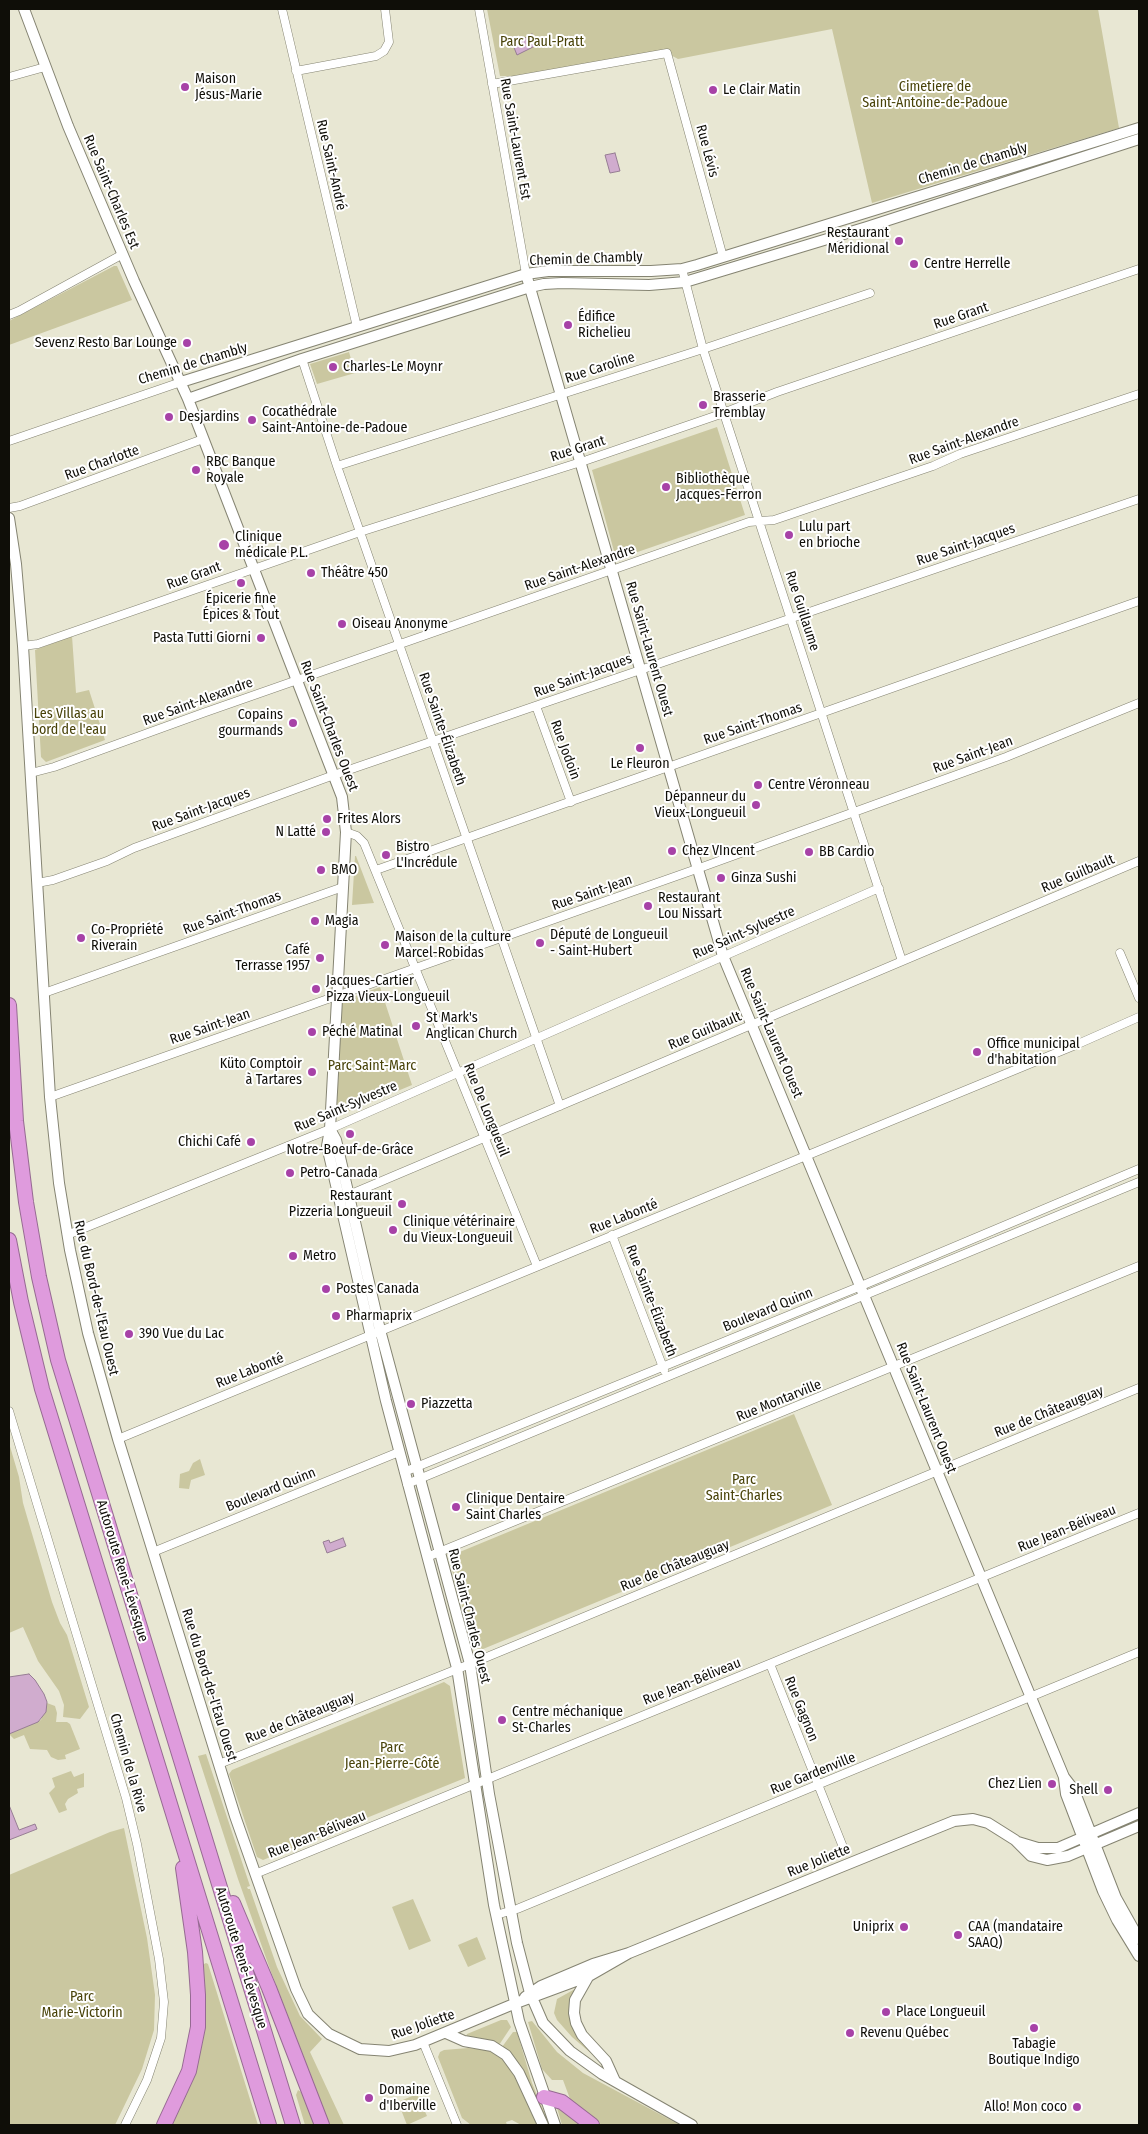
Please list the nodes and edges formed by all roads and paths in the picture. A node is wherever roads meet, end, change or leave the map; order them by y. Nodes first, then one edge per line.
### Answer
1 (24, 9) edge
2 (282, 9) edge
3 (385, 9) edge
4 (479, 9) edge
5 (45, 67) junction
6 (296, 71) junction
7 (9, 77) edge
8 (492, 84) junction
9 (1139, 128) edge
10 (1139, 139) edge
11 (971, 179) junction
12 (975, 193) junction
13 (123, 254) junction
14 (722, 257) junction
15 (682, 269) junction
16 (1139, 269) edge
17 (526, 274) junction
18 (685, 282) junction
19 (530, 287) junction
20 (870, 293) dead end
21 (9, 315) edge
22 (357, 327) junction
23 (703, 349) junction
24 (302, 359) junction
25 (181, 382) junction
26 (562, 393) junction
27 (1139, 394) edge
28 (188, 399) junction
29 (724, 412) junction
30 (203, 439) junction
31 (9, 441) edge
32 (580, 461) junction
33 (337, 466) junction
34 (1139, 499) edge
35 (9, 508) edge
36 (9, 518) edge
37 (760, 522) junction
38 (360, 532) junction
39 (253, 568) junction
40 (612, 570) junction
41 (1139, 601) edge
42 (791, 618) junction
43 (399, 644) junction
44 (23, 646) junction
45 (640, 669) junction
46 (297, 680) junction
47 (1139, 703) edge
48 (536, 706) junction
49 (822, 713) junction
50 (433, 741) junction
51 (668, 768) junction
52 (31, 773) junction
53 (334, 775) junction
54 (571, 802) junction
55 (854, 812) junction
56 (346, 832) junction
57 (467, 838) junction
58 (1139, 861) edge
59 (697, 869) junction
60 (376, 870) junction
61 (37, 883) junction
62 (343, 887) junction
63 (879, 888) junction
64 (501, 938) junction
65 (1120, 953) dead end
66 (723, 956) junction
67 (902, 960) junction
68 (415, 968) junction
69 (44, 994) junction
70 (337, 996) junction
71 (1139, 998) edge
72 (9, 1005) edge
73 (1139, 1017) edge
74 (753, 1024) junction
75 (536, 1038) junction
76 (457, 1073) junction
77 (50, 1096) junction
78 (560, 1106) junction
79 (330, 1128) junction
80 (484, 1138) junction
81 (807, 1155) junction
82 (1139, 1169) edge
83 (1139, 1182) edge
84 (350, 1195) junction
85 (337, 1200) junction
86 (67, 1235) junction
87 (612, 1235) junction
88 (9, 1240) edge
89 (537, 1266) junction
90 (1139, 1266) edge
91 (863, 1290) junction
92 (380, 1330) junction
93 (370, 1335) junction
94 (663, 1366) junction
95 (894, 1367) junction
96 (667, 1377) junction
97 (1139, 1388) edge
98 (9, 1411) edge
99 (118, 1439) junction
100 (399, 1452) junction
101 (416, 1467) junction
102 (404, 1472) junction
103 (937, 1472) junction
104 (419, 1479) junction
105 (407, 1484) junction
106 (1139, 1514) edge
107 (153, 1552) junction
108 (440, 1553) junction
109 (427, 1557) junction
110 (981, 1578) junction
111 (1139, 1652) edge
112 (470, 1664) junction
113 (770, 1664) junction
114 (457, 1668) junction
115 (1031, 1697) junction
116 (219, 1764) junction
117 (487, 1780) junction
118 (474, 1784) junction
119 (817, 1785) junction
120 (1139, 1813) edge
121 (176, 1823) junction
122 (1139, 1826) edge
123 (202, 1831) junction
124 (1089, 1842) junction
125 (843, 1847) dead end
126 (255, 1874) junction
127 (511, 1911) junction
128 (496, 1916) junction
129 (1139, 1939) edge
130 (629, 1953) junction
131 (1139, 1956) edge
132 (589, 1976) junction
133 (530, 1996) junction
134 (516, 2003) junction
135 (446, 2032) junction
136 (336, 2039) joint
137 (423, 2042) junction
138 (616, 2082) junction
139 (544, 2097) junction
140 (125, 2125) edge
141 (164, 2125) edge
142 (269, 2125) edge
143 (293, 2125) edge
144 (322, 2125) edge
145 (457, 2125) edge
146 (543, 2125) edge
147 (555, 2125) edge
148 (592, 2125) edge
149 (692, 2125) edge

1 - 5 street, Rue Saint-Charles Est
2 - 6 street, Rue Saint-André
3 - 6 street
4 - 8 street, Rue Saint-Laurent Est
5 - 7 street
5 - 13 street, Rue Saint-Charles Est
6 - 22 street, Rue Saint-André
8 - 14 street, Rue Lévis
8 - 17 street, Rue Saint-Laurent Est
9 - 11 street, Chemin de Chambly
10 - 12 street, Chemin de Chambly
11 - 12 street
11 - 14 street, Chemin de Chambly
12 - 18 street, Chemin de Chambly
13 - 21 street
13 - 25 street, Rue Saint-Charles Est
14 - 15 street, Chemin de Chambly
15 - 17 street, Chemin de Chambly
15 - 18 street, Rue Guillaume
16 - 29 street, Rue Grant
17 - 19 street, Rue Saint-Laurent Ouest
17 - 22 street, Chemin de Chambly
18 - 19 street, Chemin de Chambly
18 - 23 street, Rue Guillaume
19 - 24 street, Chemin de Chambly
19 - 26 street, Rue Saint-Laurent Ouest
20 - 23 street, Rue Caroline
22 - 25 street, Chemin de Chambly
23 - 26 street, Rue Caroline
23 - 29 street, Rue Guillaume
24 - 28 street, Chemin de Chambly
24 - 33 street, Rue Sainte-Élizabeth
25 - 28 street, Rue Saint-Charles Ouest
25 - 31 street, Chemin de Chambly
26 - 32 street, Rue Saint-Laurent Ouest
26 - 33 street, Rue Caroline
27 - 37 street, Rue Saint-Alexandre
28 - 30 street, Rue Saint-Charles Ouest
29 - 32 street, Rue Grant
29 - 37 street, Rue Guillaume
30 - 35 street, Rue Charlotte
30 - 39 street, Rue Saint-Charles Ouest
32 - 38 street, Rue Grant
32 - 40 street, Rue Saint-Laurent Ouest
33 - 38 street, Rue Sainte-Élizabeth
34 - 42 street, Rue Saint-Jacques
36 - 44 street, Rue du Bord-de-l'Eau Ouest
37 - 40 street, Rue Saint-Alexandre
37 - 42 street, Rue Guillaume
38 - 39 street, Rue Grant
38 - 43 street, Rue Sainte-Élizabeth
39 - 44 street, Rue Grant
39 - 46 street, Rue Saint-Charles Ouest
40 - 43 street, Rue Saint-Alexandre
40 - 45 street, Rue Saint-Laurent Ouest
41 - 49 street, Rue Saint-Thomas
42 - 45 street, Rue Saint-Jacques
42 - 49 street, Rue Guillaume
43 - 46 street, Rue Saint-Alexandre
43 - 50 street, Rue Sainte-Élizabeth
44 - 52 street, Rue du Bord-de-l'Eau Ouest
45 - 48 street, Rue Saint-Jacques
45 - 51 street, Rue Saint-Laurent Ouest
46 - 52 street, Rue Saint-Alexandre
46 - 53 street, Rue Saint-Charles Ouest
47 - 55 street, Rue Saint-Jean
48 - 50 street, Rue Saint-Jacques
48 - 54 street, Rue Jodoin
49 - 51 street, Rue Saint-Thomas
49 - 55 street, Rue Guillaume
50 - 53 street, Rue Saint-Jacques
50 - 57 street, Rue Sainte-Élizabeth
51 - 54 street, Rue Saint-Thomas
51 - 59 street, Rue Saint-Laurent Ouest
52 - 61 street, Rue du Bord-de-l'Eau Ouest
53 - 56 street, Rue Saint-Charles Ouest
53 - 61 street, Rue Saint-Jacques
54 - 57 street, Rue Saint-Thomas
55 - 59 street, Rue Saint-Jean
55 - 63 street, Rue Guillaume
56 - 60 street, Rue De Longueuil
56 - 62 street, Rue Saint-Charles Ouest
57 - 60 street, Rue Saint-Thomas
57 - 64 street, Rue Sainte-Élizabeth
58 - 67 street, Rue Guilbault
59 - 64 street, Rue Saint-Jean
59 - 66 street, Rue Saint-Laurent Ouest
60 - 68 street, Rue De Longueuil
61 - 69 street, Rue du Bord-de-l'Eau Ouest
62 - 69 street, Rue Saint-Thomas
62 - 70 street, Rue Saint-Charles Ouest
63 - 66 street, Rue Saint-Sylvestre
63 - 67 street, Rue Guillaume
64 - 68 street, Rue Saint-Jean
64 - 75 street, Rue Sainte-Élizabeth
65 - 71 street
66 - 74 street, Rue Saint-Laurent Ouest
66 - 75 street, Rue Saint-Sylvestre
67 - 74 street, Rue Guilbault
68 - 70 street, Rue Saint-Jean
68 - 76 street, Rue De Longueuil
69 - 77 street, Rue du Bord-de-l'Eau Ouest
70 - 77 street, Rue Saint-Jean
70 - 79 street, Rue Saint-Charles Ouest
72 - 123 highway, Autoroute René-Lévesque
73 - 81 street, Rue Labonté
74 - 78 street, Rue Guilbault
74 - 81 street, Rue Saint-Laurent Ouest
75 - 76 street, Rue Saint-Sylvestre
75 - 78 street, Rue Sainte-Élizabeth
76 - 79 street, Rue Saint-Sylvestre
76 - 80 street, Rue De Longueuil
77 - 86 street, Rue du Bord-de-l'Eau Ouest
78 - 80 street, Rue Guilbault
79 - 84 street, Rue Saint-Charles Ouest
79 - 85 street, Rue Saint-Charles Ouest
79 - 86 street, Rue Saint-Sylvestre
80 - 84 street, Rue Guilbault
80 - 89 street, Rue De Longueuil
81 - 87 street, Rue Labonté
81 - 91 street, Rue Saint-Laurent Ouest
82 - 91 street, Boulevard Quinn
83 - 91 street, Boulevard Quinn
84 - 85 street, Rue Guilbault
84 - 92 street, Rue Saint-Charles Ouest
85 - 93 street, Rue Saint-Charles Ouest
86 - 99 street, Rue du Bord-de-l'Eau Ouest
87 - 89 street, Rue Labonté
87 - 94 street, Rue Sainte-Élizabeth
88 - 121 highway, Autoroute René-Lévesque
89 - 92 street, Rue Labonté
90 - 95 street, Rue Montarville
91 - 94 street, Boulevard Quinn
91 - 95 street, Rue Saint-Laurent Ouest
91 - 96 street, Boulevard Quinn
92 - 93 street, Rue Labonté
92 - 101 street, Rue Saint-Charles Ouest
93 - 99 street, Rue Labonté
93 - 100 street, Rue Saint-Charles Ouest
94 - 96 street, Rue Sainte-Élizabeth
94 - 101 street, Boulevard Quinn
95 - 103 street, Rue Saint-Laurent Ouest
95 - 108 street, Rue Montarville
96 - 104 street, Boulevard Quinn
97 - 103 street, Rue de Châteauguay
98 - 140 street, Chemin de la Rive
99 - 107 street, Rue du Bord-de-l'Eau Ouest
100 - 102 street, Rue Saint-Charles Ouest
100 - 107 street, Boulevard Quinn
101 - 102 street, Boulevard Quinn
101 - 104 street, Rue Saint-Charles Ouest
102 - 105 street, Rue Saint-Charles Ouest
103 - 110 street, Rue Saint-Laurent Ouest
103 - 112 street, Rue de Châteauguay
104 - 105 street, Boulevard Quinn
104 - 108 street, Rue Saint-Charles Ouest
105 - 109 street, Rue Saint-Charles Ouest
106 - 110 street, Rue Jean-Béliveau
107 - 116 street, Rue du Bord-de-l'Eau Ouest
108 - 109 street, Rue Montarville
108 - 112 street, Rue Saint-Charles Ouest
109 - 114 street, Rue Saint-Charles Ouest
110 - 113 street, Rue Jean-Béliveau
110 - 115 street, Rue Saint-Laurent Ouest
111 - 115 street, Rue Gardenville
112 - 114 street, Rue de Châteauguay
112 - 117 street, Rue Saint-Charles Ouest
113 - 117 street, Rue Jean-Béliveau
113 - 119 street, Rue Gagnon
114 - 116 street, Rue de Châteauguay
114 - 118 street, Rue Saint-Charles Ouest
115 - 119 street, Rue Gardenville
115 - 124 street, Rue Saint-Laurent Ouest
116 - 126 street, Rue du Bord-de-l'Eau Ouest
117 - 118 street, Rue Jean-Béliveau
117 - 127 street, Rue Saint-Charles Ouest
118 - 126 street, Rue Jean-Béliveau
118 - 128 street, Rue Saint-Charles Ouest
119 - 125 street, Rue Gagnon
119 - 127 street, Rue Gardenville
120 - 124 street, Rue Joliette
121 - 141 highway
121 - 142 highway, Autoroute René-Lévesque
122 - 124 street, Rue Joliette
123 - 143 highway, Autoroute René-Lévesque
123 - 144 highway
124 - 129 street, Rue Saint-Laurent Ouest
124 - 130 street, Rue Joliette
124 - 131 street, Rue Saint-Laurent Ouest
126 - 136 street, Rue du Bord-de-l'Eau Ouest
127 - 128 street, Rue Gardenville
127 - 133 street, Rue Saint-Charles Ouest
128 - 134 street, Rue Saint-Charles Ouest
130 - 132 street, Rue Joliette
130 - 133 street, Rue Joliette
132 - 133 street, Rue Joliette
132 - 138 street
133 - 134 street, Rue Joliette
133 - 138 street, Rue Saint-Charles Ouest
134 - 135 street, Rue Joliette
134 - 139 street, Rue Saint-Charles Ouest
135 - 137 street, Rue Joliette
135 - 146 street
136 - 137 street, Rue Joliette
137 - 145 street
138 - 149 street, Rue Saint-Charles Ouest
139 - 147 street, Rue Saint-Charles Ouest
139 - 148 highway

